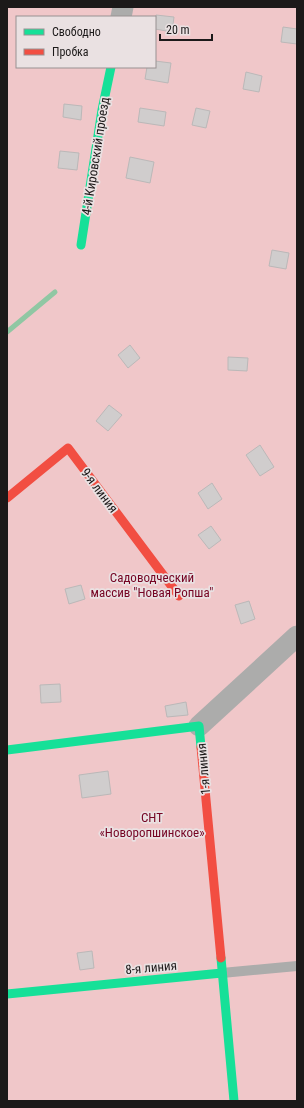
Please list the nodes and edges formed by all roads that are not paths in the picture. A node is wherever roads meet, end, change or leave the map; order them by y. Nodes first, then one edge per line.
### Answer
1 (111, 68) edge
2 (81, 245) dead end
3 (7, 498) edge
4 (179, 596) dead end
5 (297, 636) edge
6 (200, 726) junction
7 (7, 750) edge
8 (297, 966) edge
9 (222, 973) junction
10 (7, 994) edge
11 (234, 1101) edge

1 - 2 street, 4-й Кировский проезд
3 - 4 street, 9-я линия
5 - 6 street
6 - 7 street, 1-я линия
6 - 9 street, 1-я линия
8 - 9 lane, 8-я линия
9 - 10 street, 8-я линия
9 - 11 street, 1-я линия

